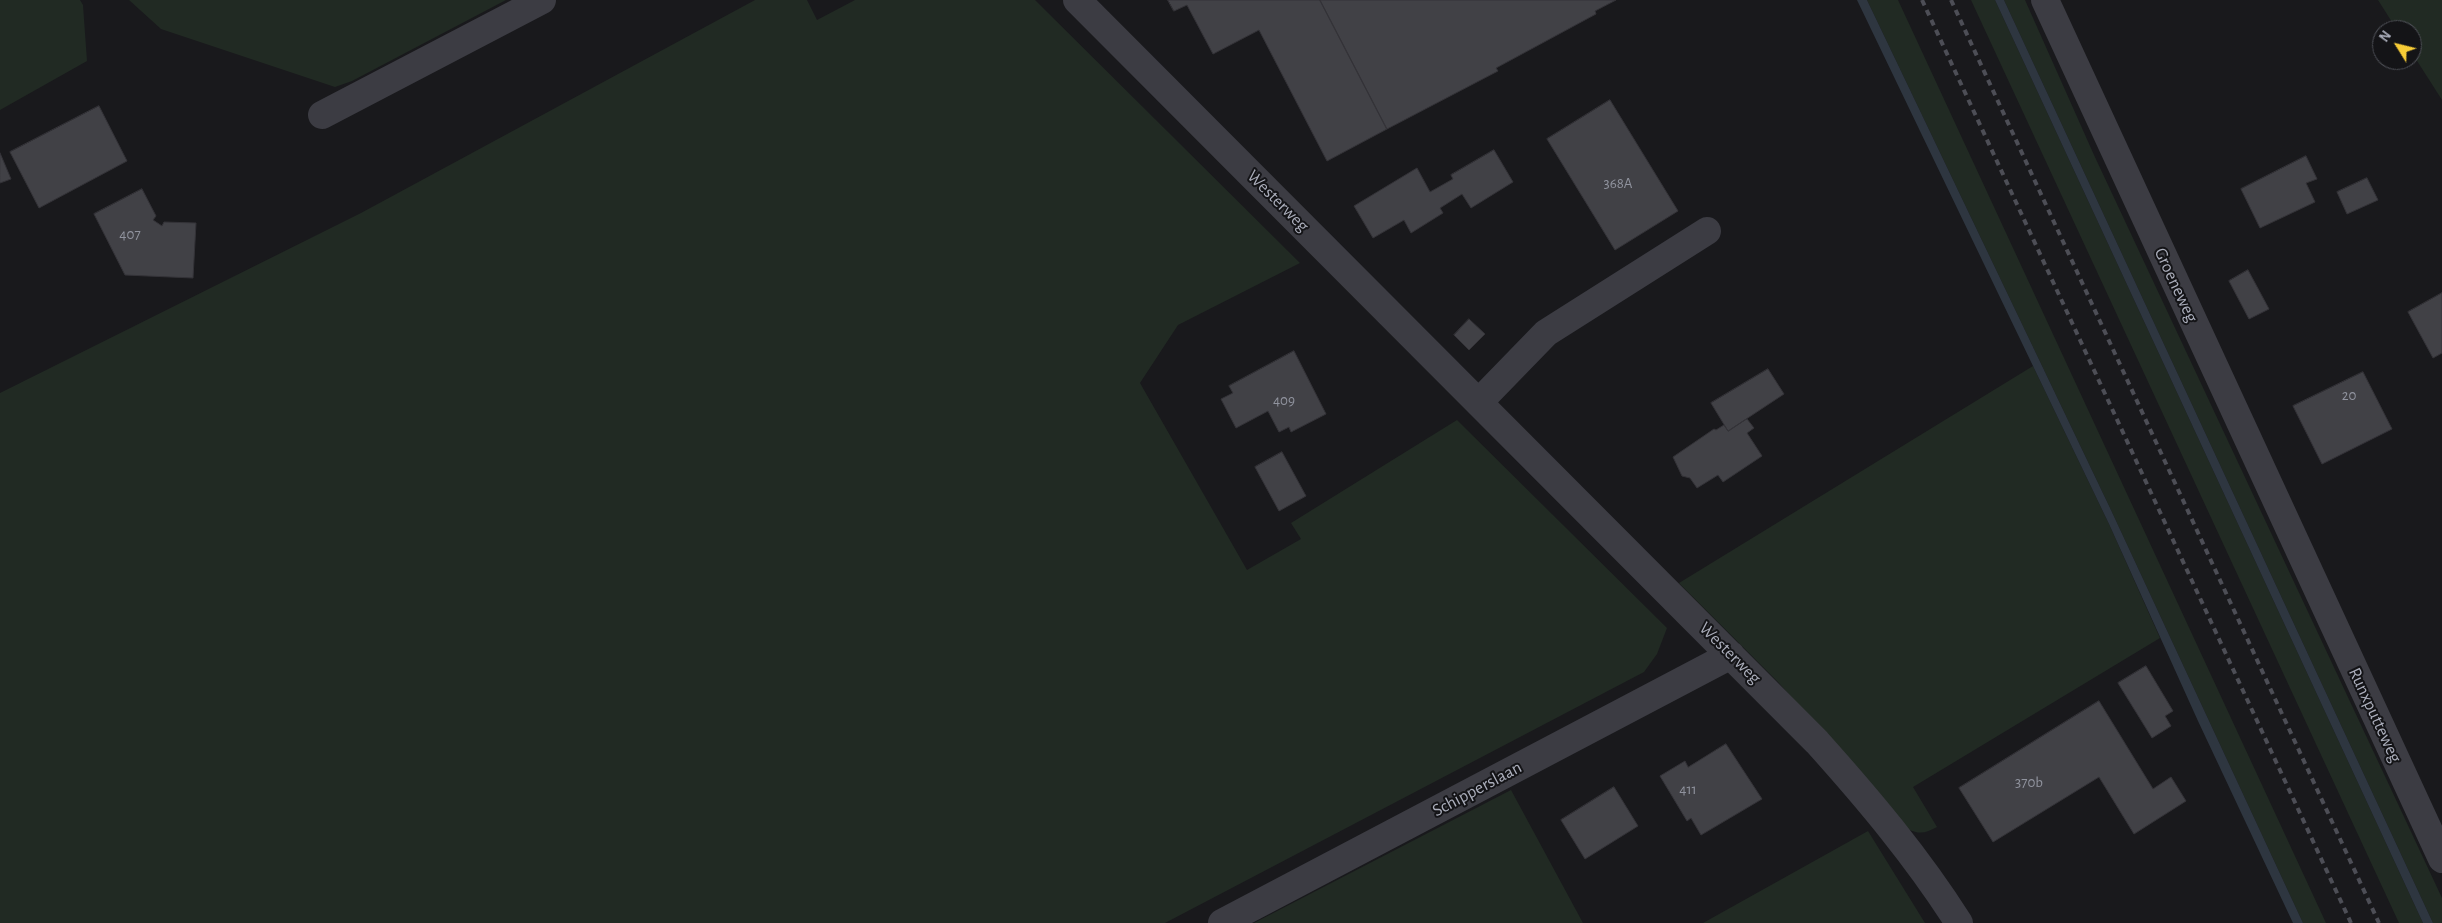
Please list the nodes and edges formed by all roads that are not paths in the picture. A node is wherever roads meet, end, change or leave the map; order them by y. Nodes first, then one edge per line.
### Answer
1 (542, 0) edge
2 (1077, 0) edge
3 (2044, 0) edge
4 (322, 115) dead end
5 (1707, 231) dead end
6 (1479, 402) junction
7 (2307, 571) joint
8 (1731, 655) junction
9 (2442, 859) edge
10 (1222, 923) edge
11 (1959, 923) edge

1 - 4 street
2 - 6 street, Westerweg
3 - 7 street, Groeneweg
5 - 6 street
6 - 8 street, Westerweg
7 - 9 street, Runxputteweg
8 - 10 street, Schipperslaan
8 - 11 street, Westerweg

